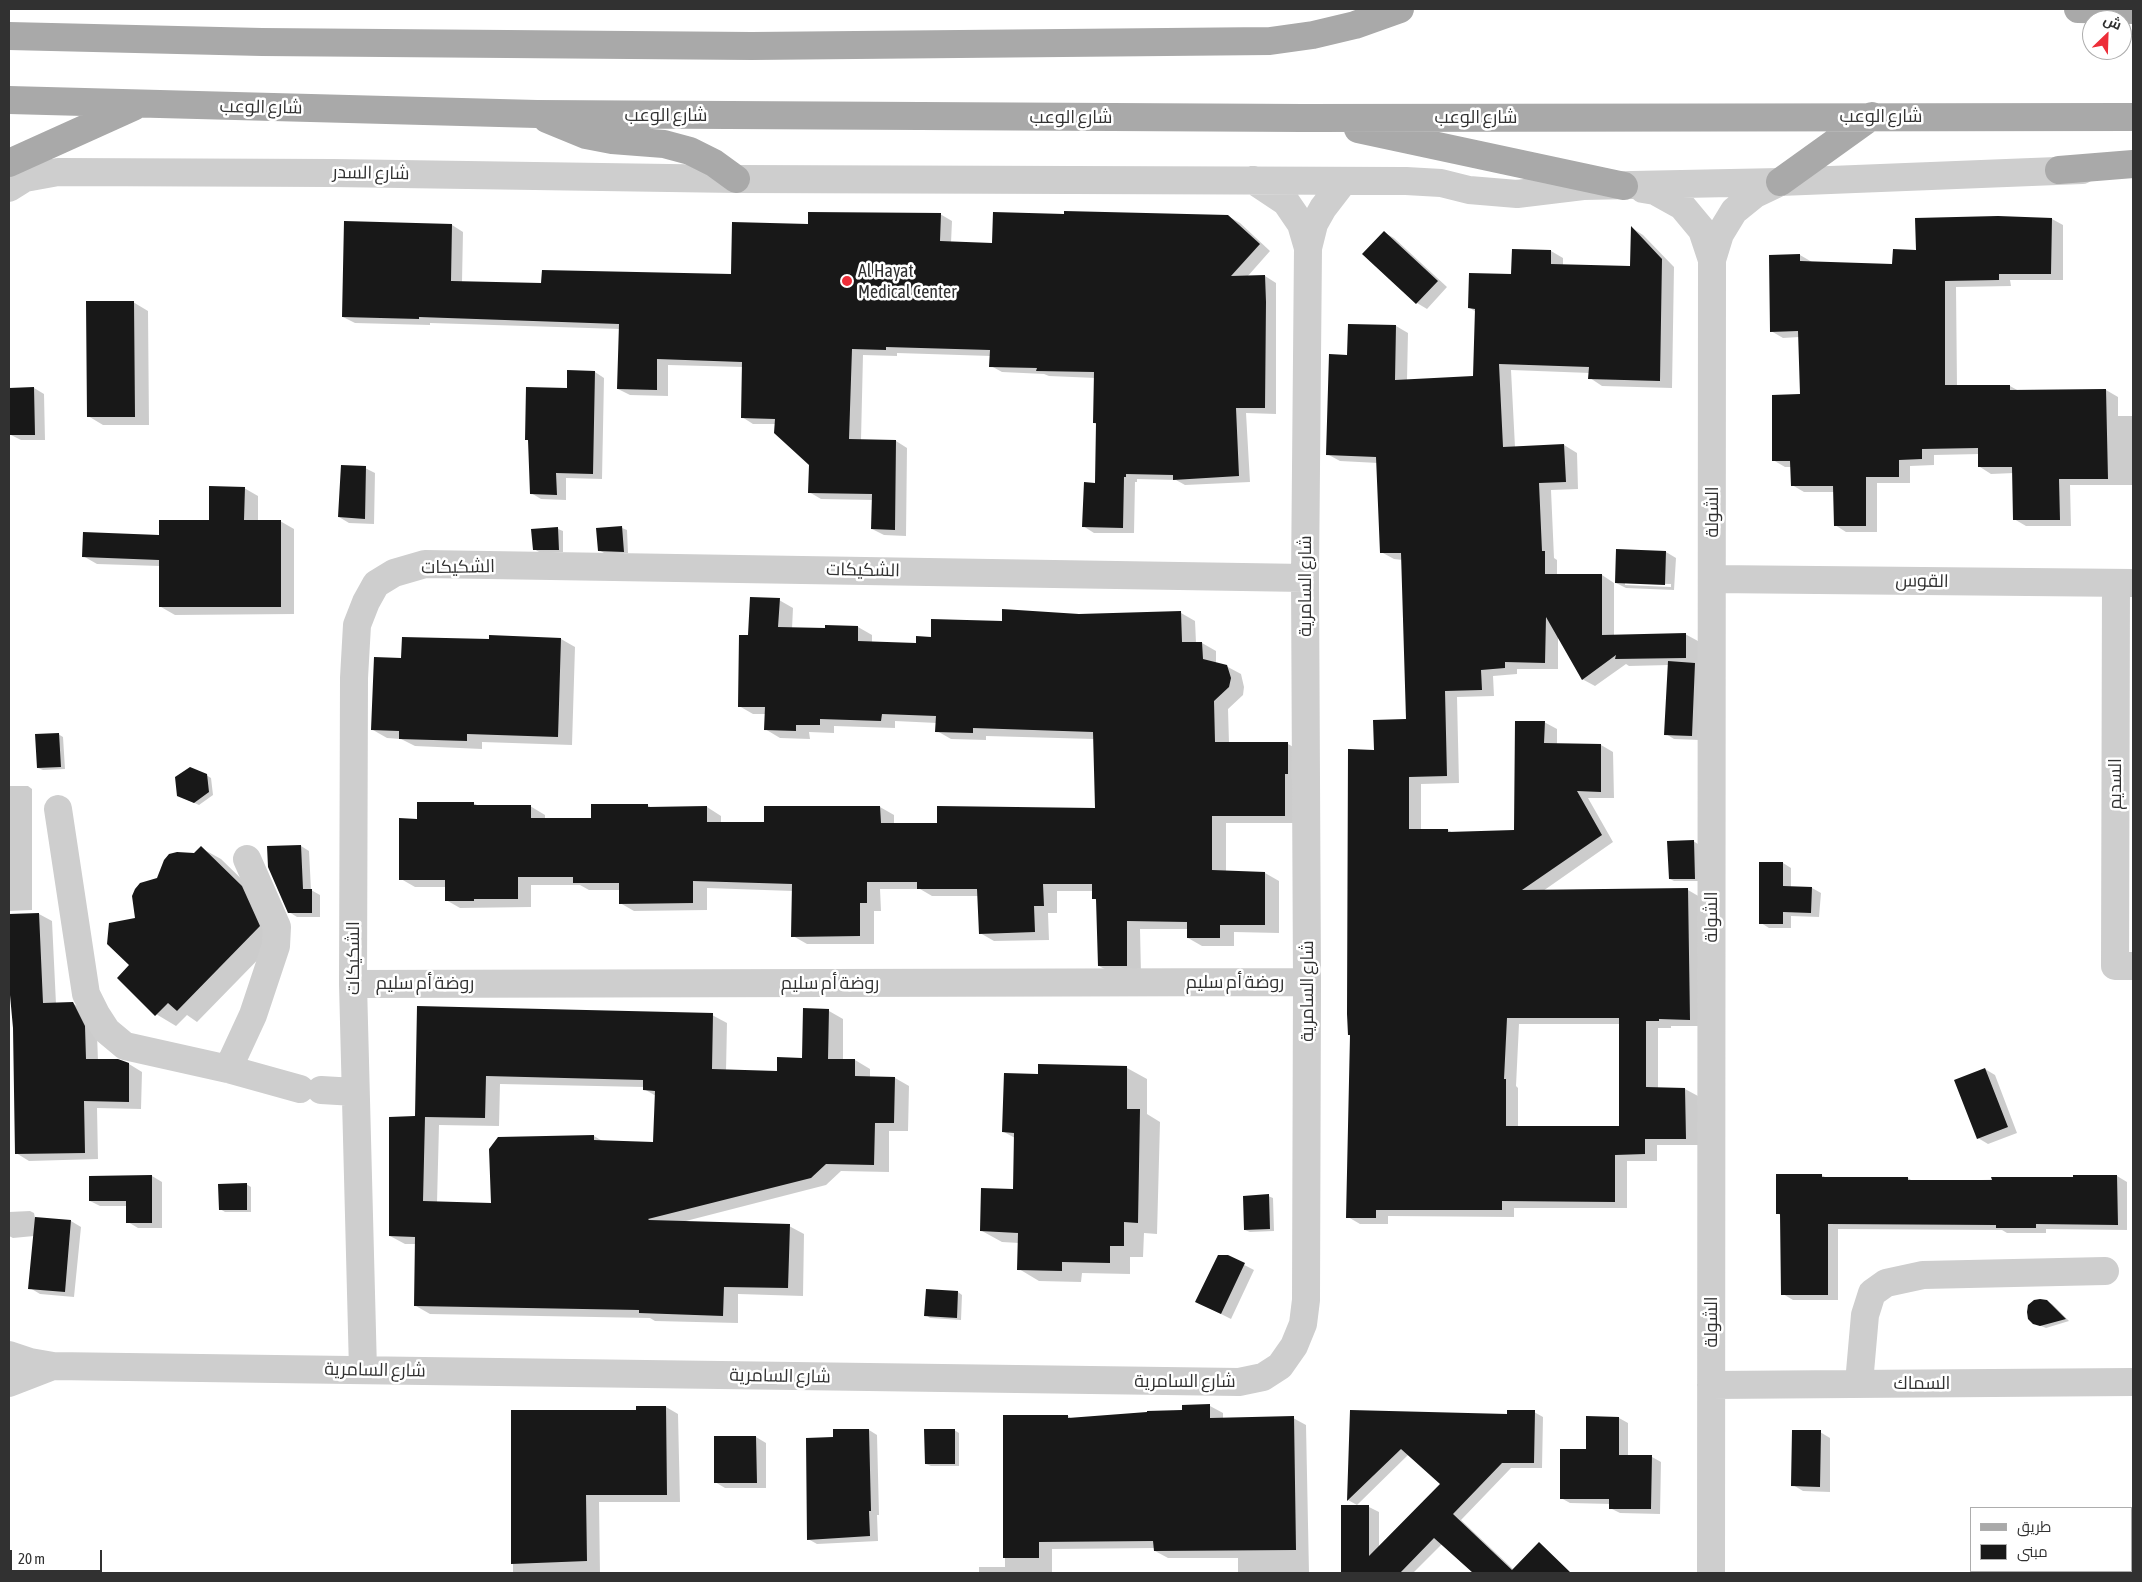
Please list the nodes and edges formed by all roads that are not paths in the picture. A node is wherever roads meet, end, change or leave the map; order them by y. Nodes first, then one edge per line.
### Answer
1 (1400, 9) edge
2 (2078, 9) edge
3 (2133, 10) edge
4 (9, 36) edge
5 (9, 100) edge
6 (140, 104) junction
7 (537, 114) junction
8 (1872, 116) junction
9 (2133, 117) edge
10 (1303, 118) junction
11 (9, 163) edge
12 (2133, 164) edge
13 (2059, 170) junction
14 (2133, 171) edge
15 (736, 179) junction
16 (1253, 180) junction
17 (1343, 182) junction
18 (1780, 182) junction
19 (1624, 186) junction
20 (9, 188) edge
21 (1308, 248) junction
22 (1712, 260) junction
23 (1305, 578) junction
24 (1712, 579) junction
25 (2124, 583) edge
26 (58, 809) dead end
27 (247, 859) dead end
28 (2133, 966) edge
29 (1307, 982) junction
30 (353, 984) junction
31 (228, 1069) junction
32 (355, 1092) junction
33 (2105, 1271) dead end
34 (9, 1355) edge
35 (53, 1366) junction
36 (363, 1370) junction
37 (2133, 1382) edge
38 (9, 1383) edge
39 (1859, 1383) junction
40 (1711, 1384) junction
41 (1711, 1573) edge

1 - 4 main road
2 - 3 main road
5 - 6 main road, شارع الوعب
6 - 7 main road, شارع الوعب
6 - 11 main road
7 - 10 main road, شارع الوعب
7 - 15 main road
8 - 9 main road, شارع الوعب
8 - 10 main road, شارع الوعب
8 - 18 main road
10 - 19 main road
12 - 13 main road
13 - 14 street
13 - 18 street
15 - 16 street
15 - 20 street, شارع السدر
16 - 17 street
16 - 21 street, شارع السامرية
17 - 19 street
17 - 21 street, شارع السامرية
18 - 19 street
18 - 22 street, الشولة
19 - 22 street, الشولة
21 - 23 street, شارع السامرية
22 - 24 street, الشولة
23 - 29 street, شارع السامرية
23 - 30 street, الشكيكات
24 - 25 street, القوس
24 - 40 street, الشولة
25 - 28 street, السديم
26 - 31 street
27 - 31 street
29 - 30 street, روضة أم سليم
29 - 36 street, شارع السامرية
30 - 32 street, الشكيكات
31 - 32 street
32 - 36 street, الشكيكات
33 - 39 street
34 - 35 street, شارع السامرية
35 - 36 street, شارع السامرية
35 - 38 street, شارع السامرية
37 - 39 street, السماك
39 - 40 street, السماك
40 - 41 street, الشولة

